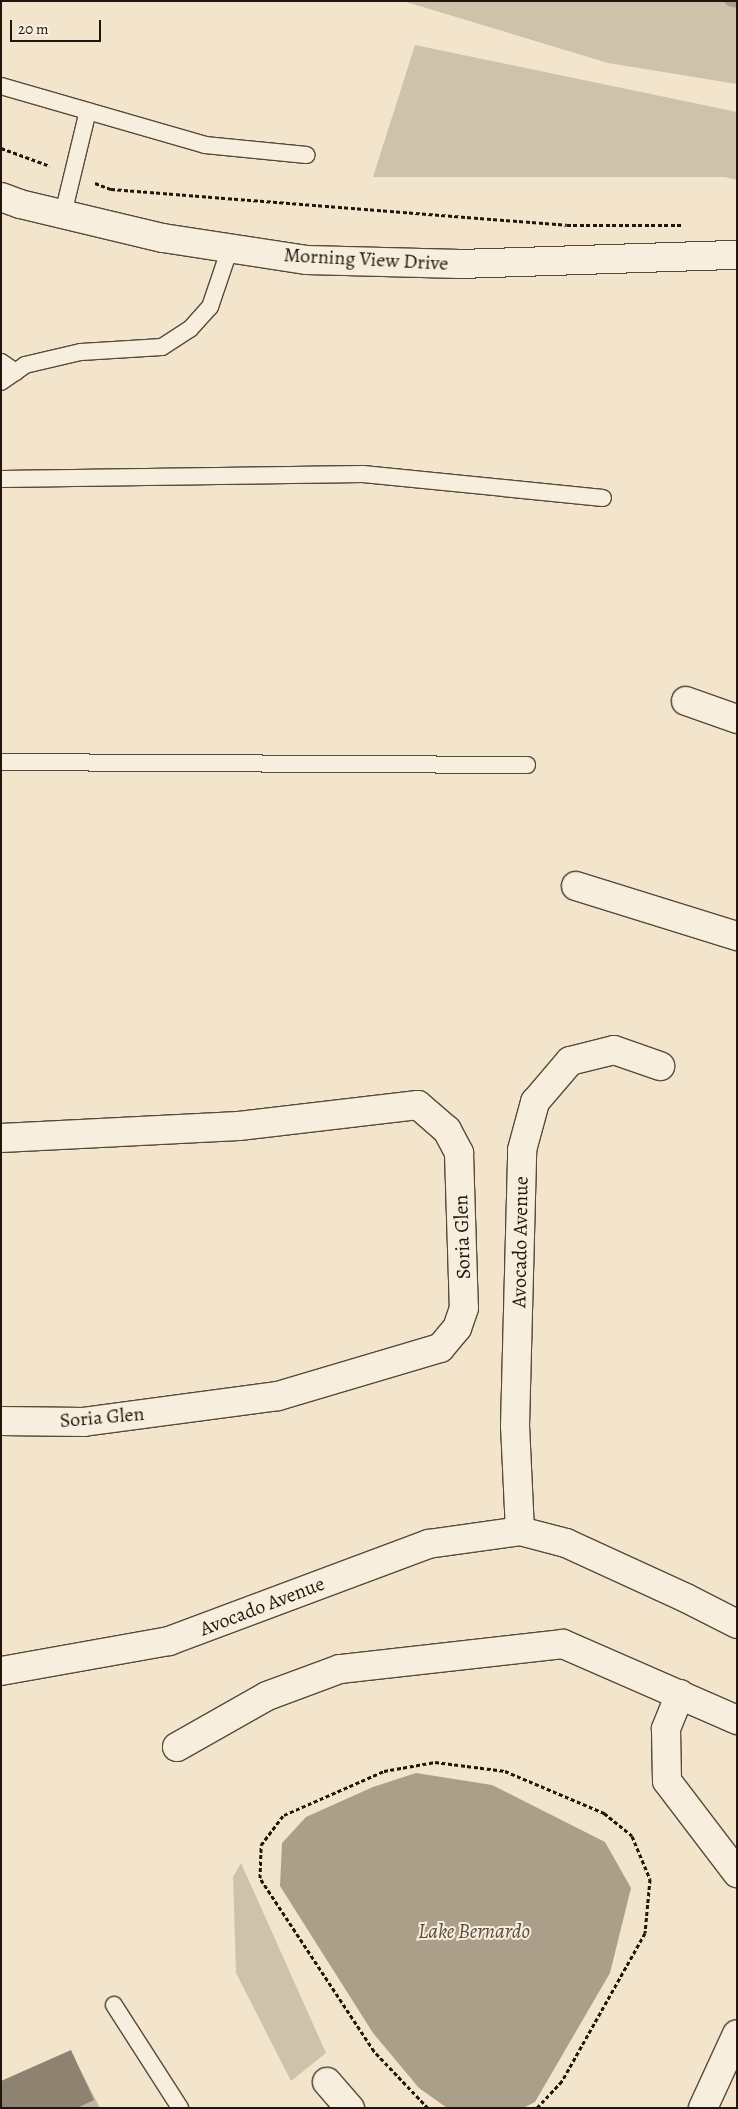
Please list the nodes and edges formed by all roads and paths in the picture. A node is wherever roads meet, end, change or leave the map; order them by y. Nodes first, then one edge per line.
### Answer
1 (1, 86) edge
2 (88, 111) junction
3 (1, 148) edge
4 (307, 155) dead end
5 (72, 174) junction
6 (1, 197) edge
7 (63, 214) junction
8 (690, 225) dead end
9 (230, 248) junction
10 (737, 255) edge
11 (1, 362) edge
12 (16, 372) junction
13 (1, 382) edge
14 (1, 479) edge
15 (604, 498) dead end
16 (686, 702) dead end
17 (737, 718) edge
18 (1, 762) edge
19 (527, 765) dead end
20 (576, 886) dead end
21 (737, 936) edge
22 (660, 1066) dead end
23 (1, 1138) edge
24 (1, 1421) edge
25 (520, 1531) junction
26 (737, 1624) edge
27 (1, 1671) edge
28 (680, 1694) junction
29 (737, 1720) edge
30 (177, 1747) dead end
31 (737, 1873) edge
32 (114, 2004) dead end
33 (737, 2034) edge
34 (327, 2082) dead end
35 (180, 2108) edge
36 (350, 2108) edge
37 (428, 2108) edge
38 (537, 2108) edge
39 (703, 2108) edge

1 - 2 lane
2 - 4 lane
2 - 5 lane
3 - 5 path
5 - 7 lane
5 - 8 path
6 - 7 street, Morning View Drive
7 - 9 street, Morning View Drive
9 - 10 street, Morning View Drive
9 - 12 lane
11 - 12 lane
12 - 13 lane
14 - 15 lane
16 - 17 street
18 - 19 lane
20 - 21 street
22 - 25 street, Avocado Avenue
23 - 24 street, Soria Glen
25 - 26 street, Avocado Avenue
25 - 27 street, Avocado Avenue
28 - 29 street
28 - 30 street
28 - 31 street
32 - 35 lane
33 - 39 street
34 - 36 street
37 - 38 path

